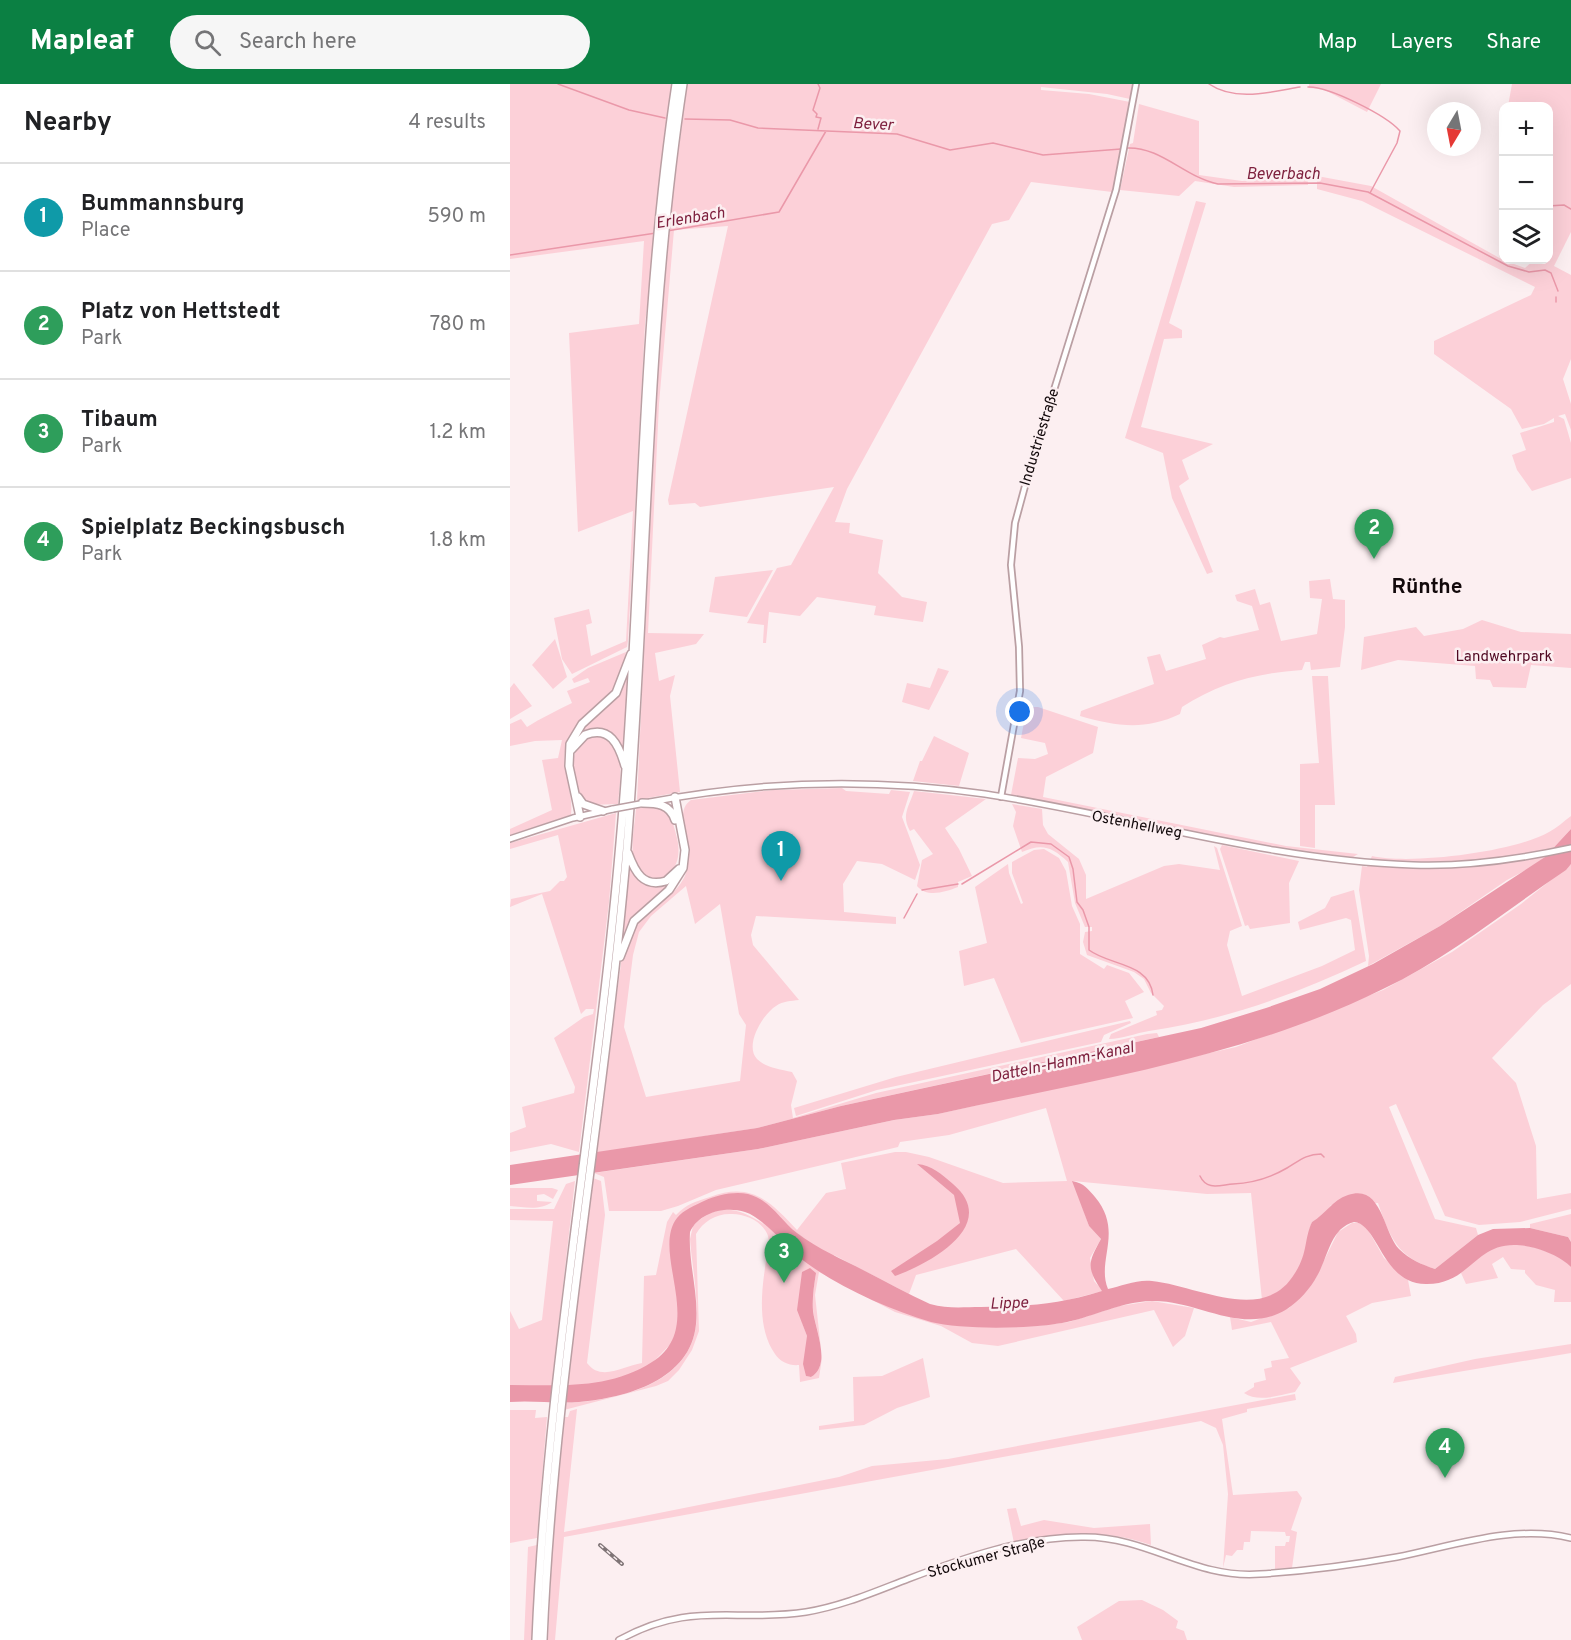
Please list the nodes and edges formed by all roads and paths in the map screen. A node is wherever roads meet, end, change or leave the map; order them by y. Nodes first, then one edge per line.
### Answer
1 (676, 84) edge
2 (683, 84) edge
3 (1136, 84) edge
4 (634, 643) junction
5 (569, 756) junction
6 (626, 772) junction
7 (576, 795) junction
8 (674, 797) junction
9 (1001, 797) junction
10 (581, 802) junction
11 (641, 803) junction
12 (603, 811) junction
13 (673, 812) junction
14 (582, 816) junction
15 (510, 839) edge
16 (1571, 849) edge
17 (627, 850) junction
18 (614, 977) junction
19 (589, 1143) junction
20 (1571, 1538) edge
21 (545, 1544) junction
22 (536, 1640) edge
23 (543, 1640) edge
24 (619, 1640) edge

1 - 4 highway
2 - 17 highway
3 - 9 street, Industriestraße
4 - 5 highway
4 - 6 highway
5 - 6 highway
5 - 7 highway
6 - 19 highway
7 - 10 highway
7 - 14 highway
8 - 9 main road, Ostenhellweg
8 - 11 main road, Ostenhellweg
8 - 13 highway
8 - 18 highway
9 - 16 main road, Ostenhellweg
10 - 12 highway
10 - 14 highway
11 - 12 main road, Ostenhellweg, bridge
11 - 13 highway
12 - 14 main road, Ostenhellweg
13 - 17 highway
14 - 15 main road, Ostenhellweg
17 - 18 highway
18 - 19 highway
19 - 21 highway
20 - 24 main road, Stockumer Straße
21 - 22 highway
21 - 23 highway

